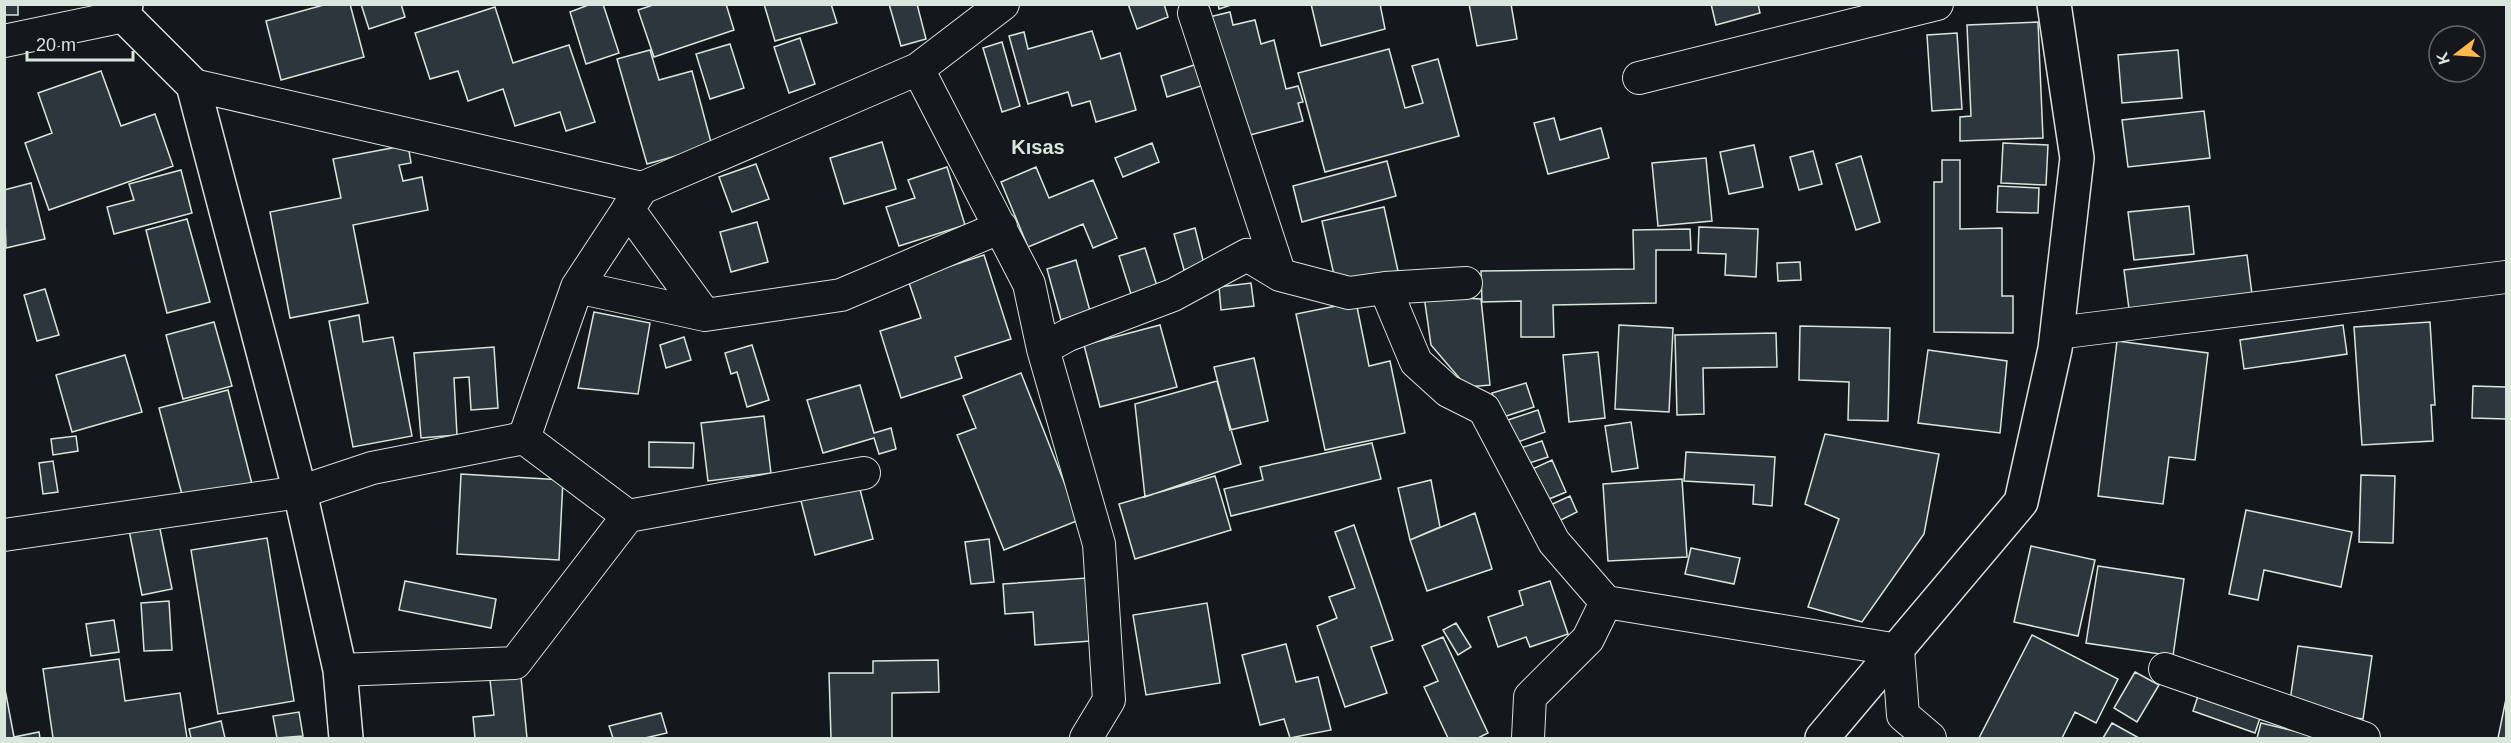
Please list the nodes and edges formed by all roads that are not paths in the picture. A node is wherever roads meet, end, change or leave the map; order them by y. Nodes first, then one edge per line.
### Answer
1 (1003, 4) edge
2 (1937, 4) edge
3 (2054, 4) edge
4 (125, 10) edge
5 (1194, 14) dead end
6 (14, 36) edge
7 (918, 69) junction
8 (1639, 78) dead end
9 (193, 85) junction
10 (635, 198) junction
11 (1001, 227) junction
12 (1280, 275) junction
13 (2506, 278) edge
14 (1466, 283) dead end
15 (577, 287) junction
16 (1385, 288) junction
17 (705, 315) junction
18 (2056, 333) junction
19 (1043, 349) junction
20 (524, 438) junction
21 (864, 473) dead end
22 (300, 492) junction
23 (628, 516) junction
24 (4, 535) edge
25 (1606, 602) junction
26 (1898, 650) junction
27 (2165, 669) dead end
28 (340, 670) junction
29 (1903, 727) edge
30 (346, 738) edge
31 (1086, 738) edge
32 (1528, 738) edge
33 (1822, 738) edge
34 (1930, 738) edge
35 (2364, 738) edge

1 - 7 street
2 - 8 street
3 - 18 street
4 - 6 street
4 - 9 street
5 - 12 street
7 - 10 street
7 - 11 street
9 - 10 street
9 - 22 street
10 - 15 street
10 - 17 street
11 - 17 street
11 - 19 street
12 - 16 street
12 - 19 street
13 - 18 street
14 - 16 street
15 - 17 street
15 - 20 street
16 - 25 street
18 - 26 street
19 - 31 street
20 - 22 street
20 - 23 street
21 - 23 street
22 - 24 street
22 - 28 street
23 - 28 street
25 - 26 street
25 - 32 street
26 - 29 street
26 - 33 street
27 - 35 street
28 - 30 street
29 - 34 street

